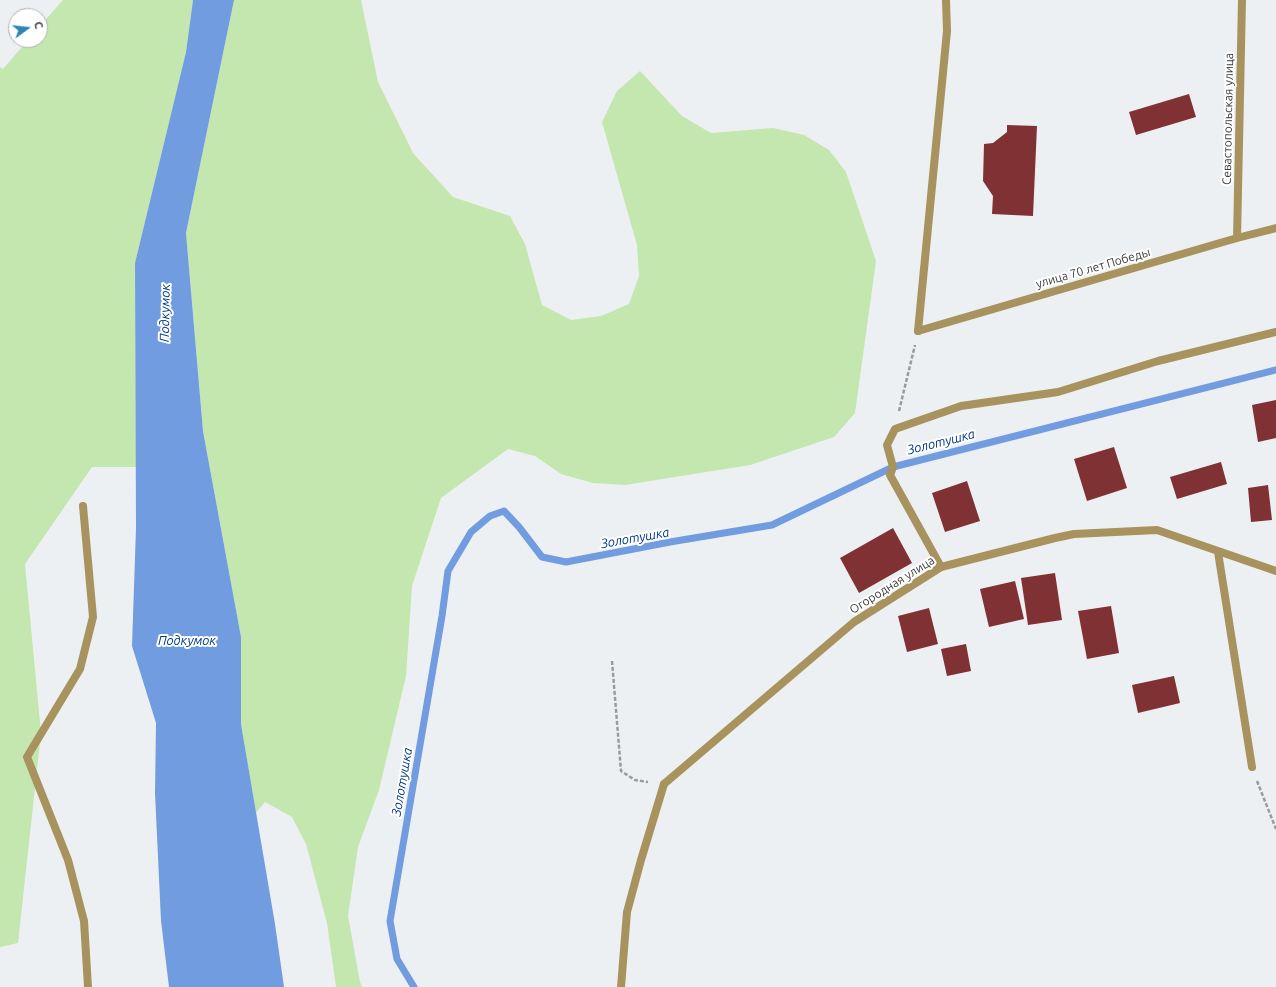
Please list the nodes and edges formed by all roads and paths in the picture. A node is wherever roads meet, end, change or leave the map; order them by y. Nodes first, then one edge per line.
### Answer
1 (946, 0) edge
2 (1242, 0) edge
3 (1276, 228) edge
4 (1237, 238) junction
5 (918, 331) junction
6 (1276, 332) edge
7 (895, 429) junction
8 (83, 506) dead end
9 (1218, 552) junction
10 (941, 567) junction
11 (1276, 572) edge
12 (612, 661) dead end
13 (1252, 767) joint
14 (664, 784) junction
15 (1276, 829) edge
16 (88, 987) edge
17 (621, 987) edge

1 - 5 street
2 - 4 street, Севастопольская улица
3 - 4 street, улица 70 лет Победы
4 - 5 street, улица 70 лет Победы
5 - 7 path
6 - 7 street
7 - 10 street
8 - 16 street
9 - 10 street, Огородная улица
9 - 11 street, Огородная улица
9 - 13 street
10 - 14 street, Огородная улица
12 - 14 path
13 - 15 path
14 - 17 street

